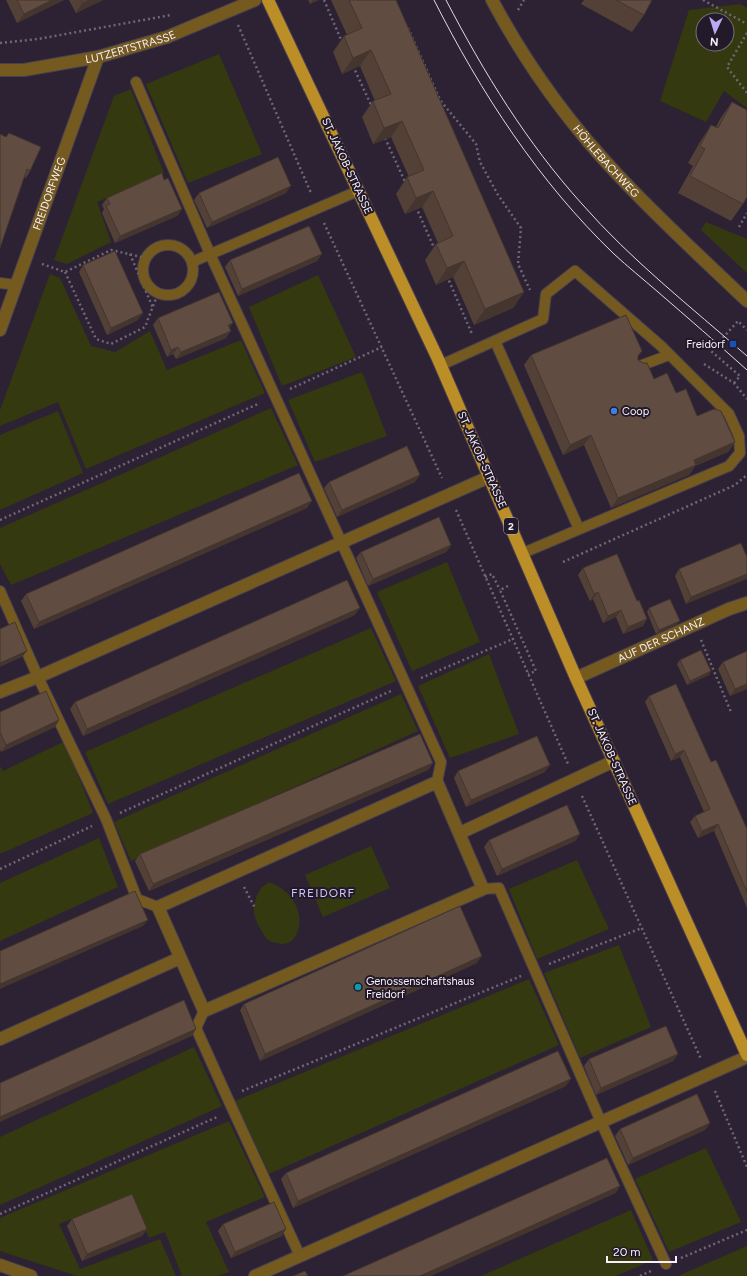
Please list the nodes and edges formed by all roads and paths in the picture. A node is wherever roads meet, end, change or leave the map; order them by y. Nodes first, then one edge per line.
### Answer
1 (255, 0) edge
2 (268, 0) edge
3 (324, 0) edge
4 (492, 0) edge
5 (703, 0) edge
6 (232, 10) junction
7 (178, 14) dead end
8 (405, 21) edge
9 (747, 24) edge
10 (747, 33) edge
11 (0, 43) edge
12 (343, 44) dead end
13 (98, 57) junction
14 (353, 65) edge
15 (0, 70) edge
16 (136, 82) dead end
17 (747, 93) edge
18 (372, 109) dead end
19 (385, 138) edge
20 (408, 188) edge
21 (358, 191) junction
22 (414, 203) edge
23 (317, 208) junction
24 (747, 213) edge
25 (739, 227) edge
26 (130, 254) junction
27 (210, 254) junction
28 (437, 254) edge
29 (146, 258) junction
30 (26, 259) junction
31 (192, 262) junction
32 (65, 272) junction
33 (446, 275) edge
34 (0, 283) edge
35 (16, 285) junction
36 (531, 292) dead end
37 (158, 294) junction
38 (747, 301) edge
39 (153, 308) junction
40 (0, 330) edge
41 (747, 330) edge
42 (495, 341) junction
43 (382, 347) junction
44 (478, 348) junction
45 (669, 355) junction
46 (441, 365) junction
47 (638, 367) edge
48 (734, 383) dead end
49 (275, 396) junction
50 (747, 476) edge
51 (489, 477) junction
52 (449, 495) junction
53 (0, 520) edge
54 (579, 529) junction
55 (341, 542) junction
56 (523, 553) junction
57 (563, 562) dead end
58 (485, 577) junction
59 (508, 586) dead end
60 (500, 590) junction
61 (0, 591) edge
62 (747, 603) edge
63 (692, 626) junction
64 (513, 639) junction
65 (528, 674) junction
66 (38, 677) junction
67 (576, 678) junction
68 (406, 685) junction
69 (0, 692) edge
70 (731, 712) dead end
71 (614, 761) junction
72 (574, 779) junction
73 (437, 782) junction
74 (106, 819) junction
75 (460, 833) junction
76 (0, 869) edge
77 (237, 872) junction
78 (483, 889) junction
79 (158, 907) junction
80 (255, 908) dead end
81 (642, 928) junction
82 (180, 958) junction
83 (535, 970) junction
84 (204, 1011) junction
85 (0, 1039) edge
86 (747, 1056) edge
87 (708, 1074) junction
88 (227, 1097) junction
89 (232, 1110) junction
90 (601, 1122) junction
91 (747, 1167) edge
92 (0, 1214) edge
93 (747, 1230) edge
94 (300, 1256) junction
95 (666, 1264) junction
96 (0, 1265) edge
97 (31, 1276) edge
98 (255, 1276) edge
99 (640, 1276) edge

1 - 6 street, LUTZERTSTRASSE
2 - 21 main road, ST. JAKOB-STRASSE / 2
3 - 12 path
4 - 38 street, HÖHLEBACHWEG
5 - 9 path
6 - 13 street, LUTZERTSTRASSE
6 - 23 path
7 - 11 path
8 - 36 path
10 - 17 path
13 - 15 street, LUTZERTSTRASSE
13 - 30 street, FREIDORFWEG
14 - 18 path
16 - 27 lane
19 - 20 path
21 - 23 lane
21 - 46 main road, ST. JAKOB-STRASSE / 2
22 - 28 path
23 - 27 lane
23 - 43 path
24 - 25 path
26 - 29 path
26 - 32 path
26 - 39 path
27 - 31 lane
27 - 49 lane
29 - 31 lane
29 - 37 lane
30 - 32 path
30 - 35 street, FREIDORFWEG
31 - 37 lane
32 - 39 path
33 - 44 path
34 - 35 lane
35 - 40 street, FREIDORFWEG
37 - 39 path
41 - 48 path
42 - 44 lane
42 - 45 lane
42 - 54 lane
43 - 49 path
43 - 52 path
44 - 46 lane
45 - 47 lane
45 - 54 lane
46 - 51 main road, ST. JAKOB-STRASSE / 2
49 - 53 path
49 - 55 lane
50 - 57 path
51 - 52 street
51 - 56 main road, ST. JAKOB-STRASSE / 2
52 - 55 street
52 - 58 path
54 - 56 lane
55 - 66 street
55 - 68 lane
56 - 67 main road, ST. JAKOB-STRASSE / 2
58 - 60 path
58 - 64 path
59 - 60 path
60 - 65 path
61 - 66 lane
62 - 63 street, AUF DER SCHANZ
63 - 67 street, AUF DER SCHANZ
63 - 70 path
64 - 65 path
64 - 68 path
65 - 72 path
66 - 69 street
66 - 74 lane
67 - 71 main road, ST. JAKOB-STRASSE / 2
68 - 73 lane
68 - 74 path
71 - 72 street
71 - 86 main road, ST. JAKOB-STRASSE / 2
72 - 75 street
72 - 81 path
73 - 75 street
73 - 77 street
74 - 76 path
74 - 79 lane
75 - 78 street
77 - 79 street
77 - 80 path
78 - 83 lane
78 - 84 street
79 - 82 street
81 - 83 path
81 - 87 path
82 - 84 street
82 - 85 street
83 - 88 path
83 - 90 lane
84 - 88 lane
86 - 87 street
87 - 90 street
87 - 91 path
88 - 89 lane
89 - 92 path
89 - 94 lane
90 - 94 street
90 - 95 lane
93 - 95 path
94 - 98 street
95 - 99 path
96 - 97 street

